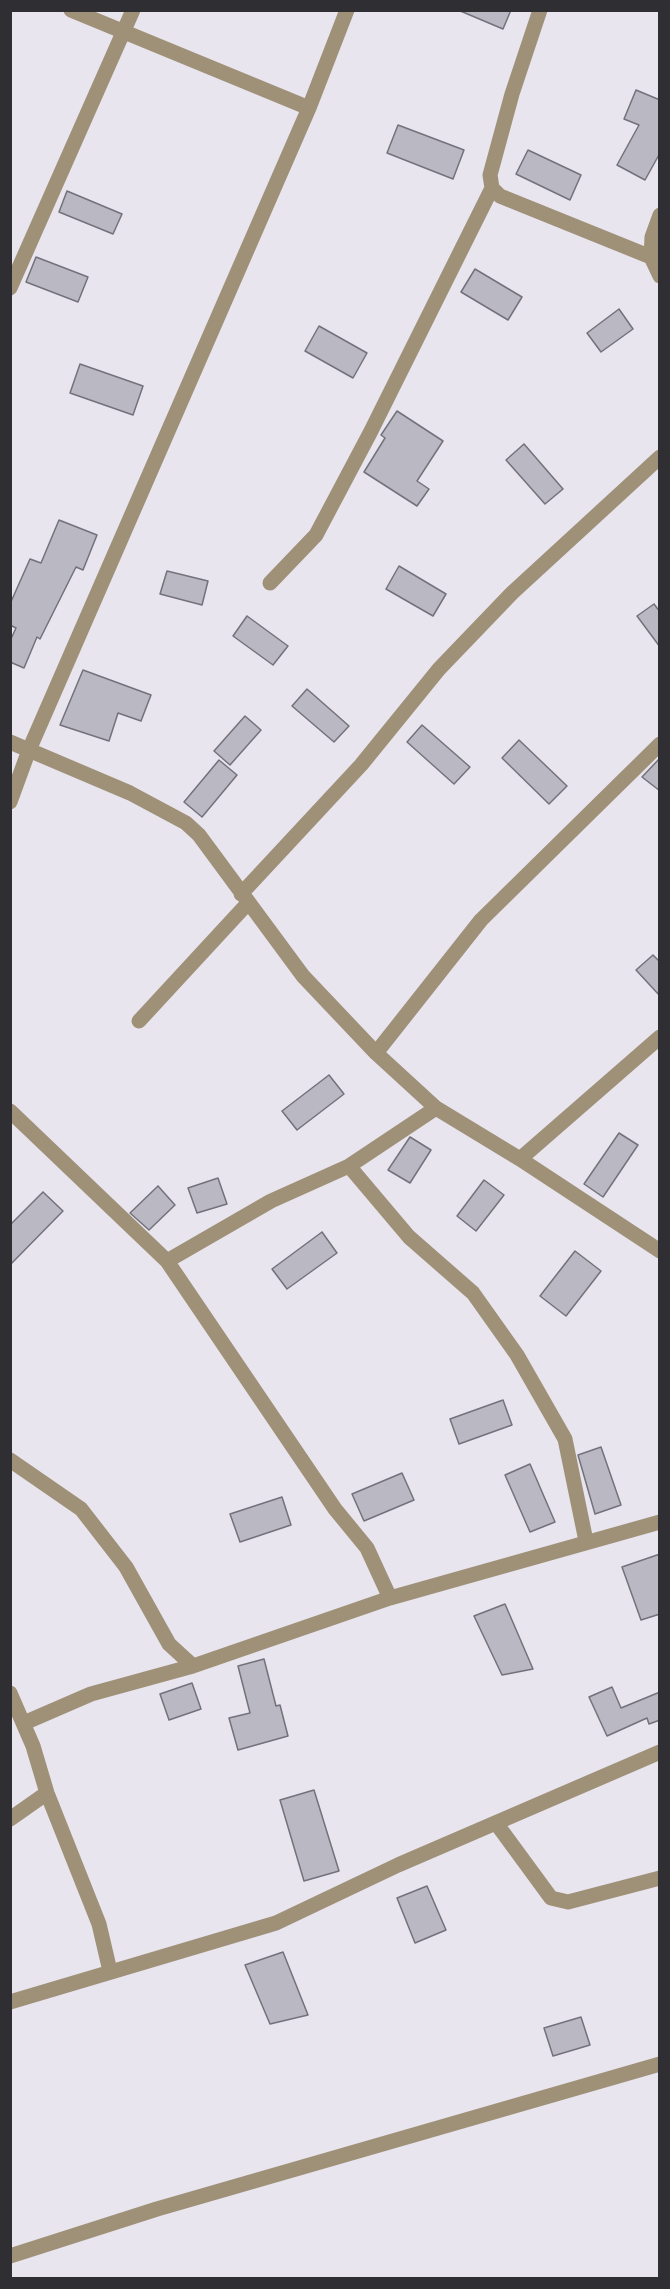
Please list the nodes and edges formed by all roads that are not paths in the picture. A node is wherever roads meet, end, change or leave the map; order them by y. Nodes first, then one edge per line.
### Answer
1 (71, 10) edge
2 (133, 10) edge
3 (348, 10) edge
4 (540, 10) edge
5 (126, 32) junction
6 (309, 108) junction
7 (492, 188) junction
8 (660, 215) edge
9 (651, 257) junction
10 (660, 276) edge
11 (10, 288) edge
12 (660, 457) edge
13 (270, 583) dead end
14 (10, 742) edge
15 (660, 744) edge
16 (29, 750) junction
17 (10, 802) edge
18 (245, 898) junction
19 (140, 1021) dead end
20 (660, 1037) edge
21 (376, 1053) junction
22 (436, 1108) junction
23 (10, 1111) edge
24 (520, 1159) junction
25 (349, 1166) junction
26 (660, 1251) edge
27 (167, 1261) junction
28 (10, 1460) edge
29 (660, 1522) edge
30 (586, 1541) junction
31 (390, 1598) junction
32 (169, 1644) junction
33 (194, 1666) junction
34 (166, 1672) junction
35 (10, 1693) edge
36 (24, 1723) junction
37 (660, 1752) edge
38 (47, 1793) junction
39 (10, 1819) edge
40 (496, 1823) junction
41 (660, 1878) edge
42 (110, 1971) junction
43 (10, 2002) edge
44 (660, 2064) edge
45 (10, 2256) edge

1 - 5 street
2 - 5 street
3 - 6 street
4 - 7 street
5 - 6 street
5 - 11 street
6 - 16 street
7 - 9 street
7 - 13 street
8 - 9 street
9 - 10 street
12 - 18 street
14 - 16 street
15 - 21 street
16 - 17 street
16 - 18 street
18 - 19 street
18 - 21 street
20 - 24 street
21 - 22 street
22 - 24 street
22 - 25 street
23 - 27 street
24 - 26 street
25 - 27 street
25 - 30 street
27 - 31 street
28 - 32 street
29 - 30 street
30 - 31 street
31 - 33 street
32 - 33 street
32 - 34 street
33 - 34 street
34 - 36 street
35 - 36 street
36 - 38 street
37 - 40 street
38 - 39 street
38 - 42 street
40 - 41 street
40 - 42 street
42 - 43 street
44 - 45 street

